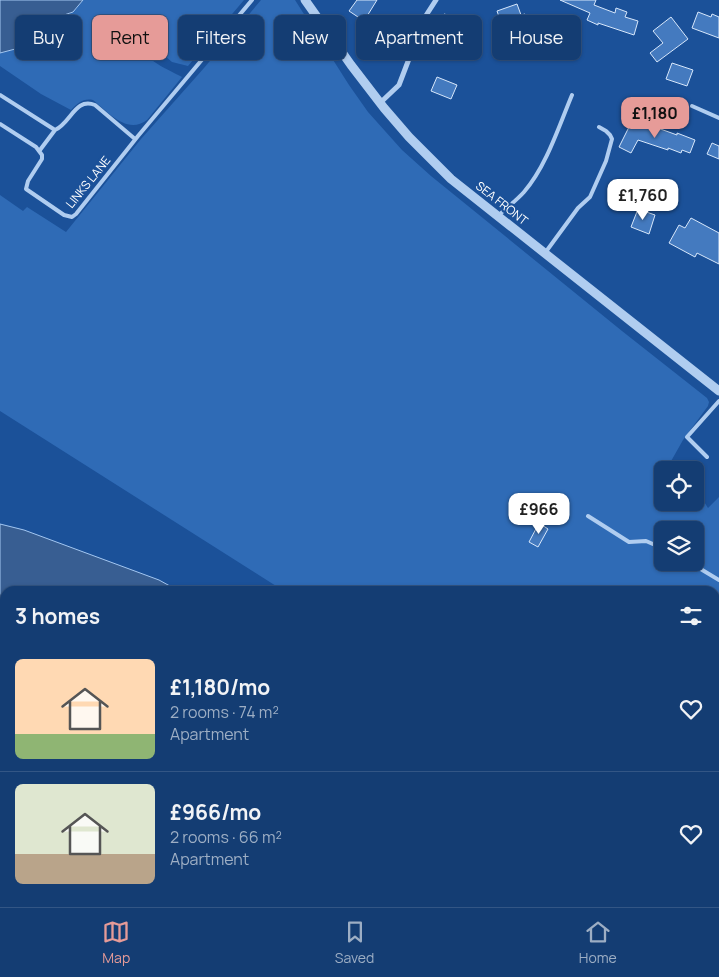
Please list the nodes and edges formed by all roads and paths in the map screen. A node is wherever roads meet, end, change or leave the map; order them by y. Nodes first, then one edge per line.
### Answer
1 (252, 0) edge
2 (304, 0) edge
3 (436, 0) edge
4 (572, 94) dead end
5 (0, 95) edge
6 (380, 103) junction
7 (692, 106) dead end
8 (719, 118) edge
9 (0, 124) edge
10 (599, 127) dead end
11 (55, 130) junction
12 (135, 140) junction
13 (40, 150) junction
14 (498, 216) junction
15 (546, 253) junction
16 (719, 390) edge
17 (719, 401) edge
18 (707, 458) dead end
19 (588, 516) dead end
20 (654, 544) edge
21 (704, 571) edge
22 (719, 580) edge

1 - 12 lane, LINKS LANE
2 - 6 street, SEA FRONT
3 - 6 street
4 - 14 lane
5 - 11 lane
6 - 14 street, SEA FRONT
7 - 8 lane
9 - 13 lane
10 - 15 lane
11 - 12 lane
11 - 13 lane
12 - 13 lane, LINKS LANE
14 - 15 street, SEA FRONT
15 - 16 street, SEA FRONT
17 - 18 lane
19 - 20 lane
21 - 22 lane

